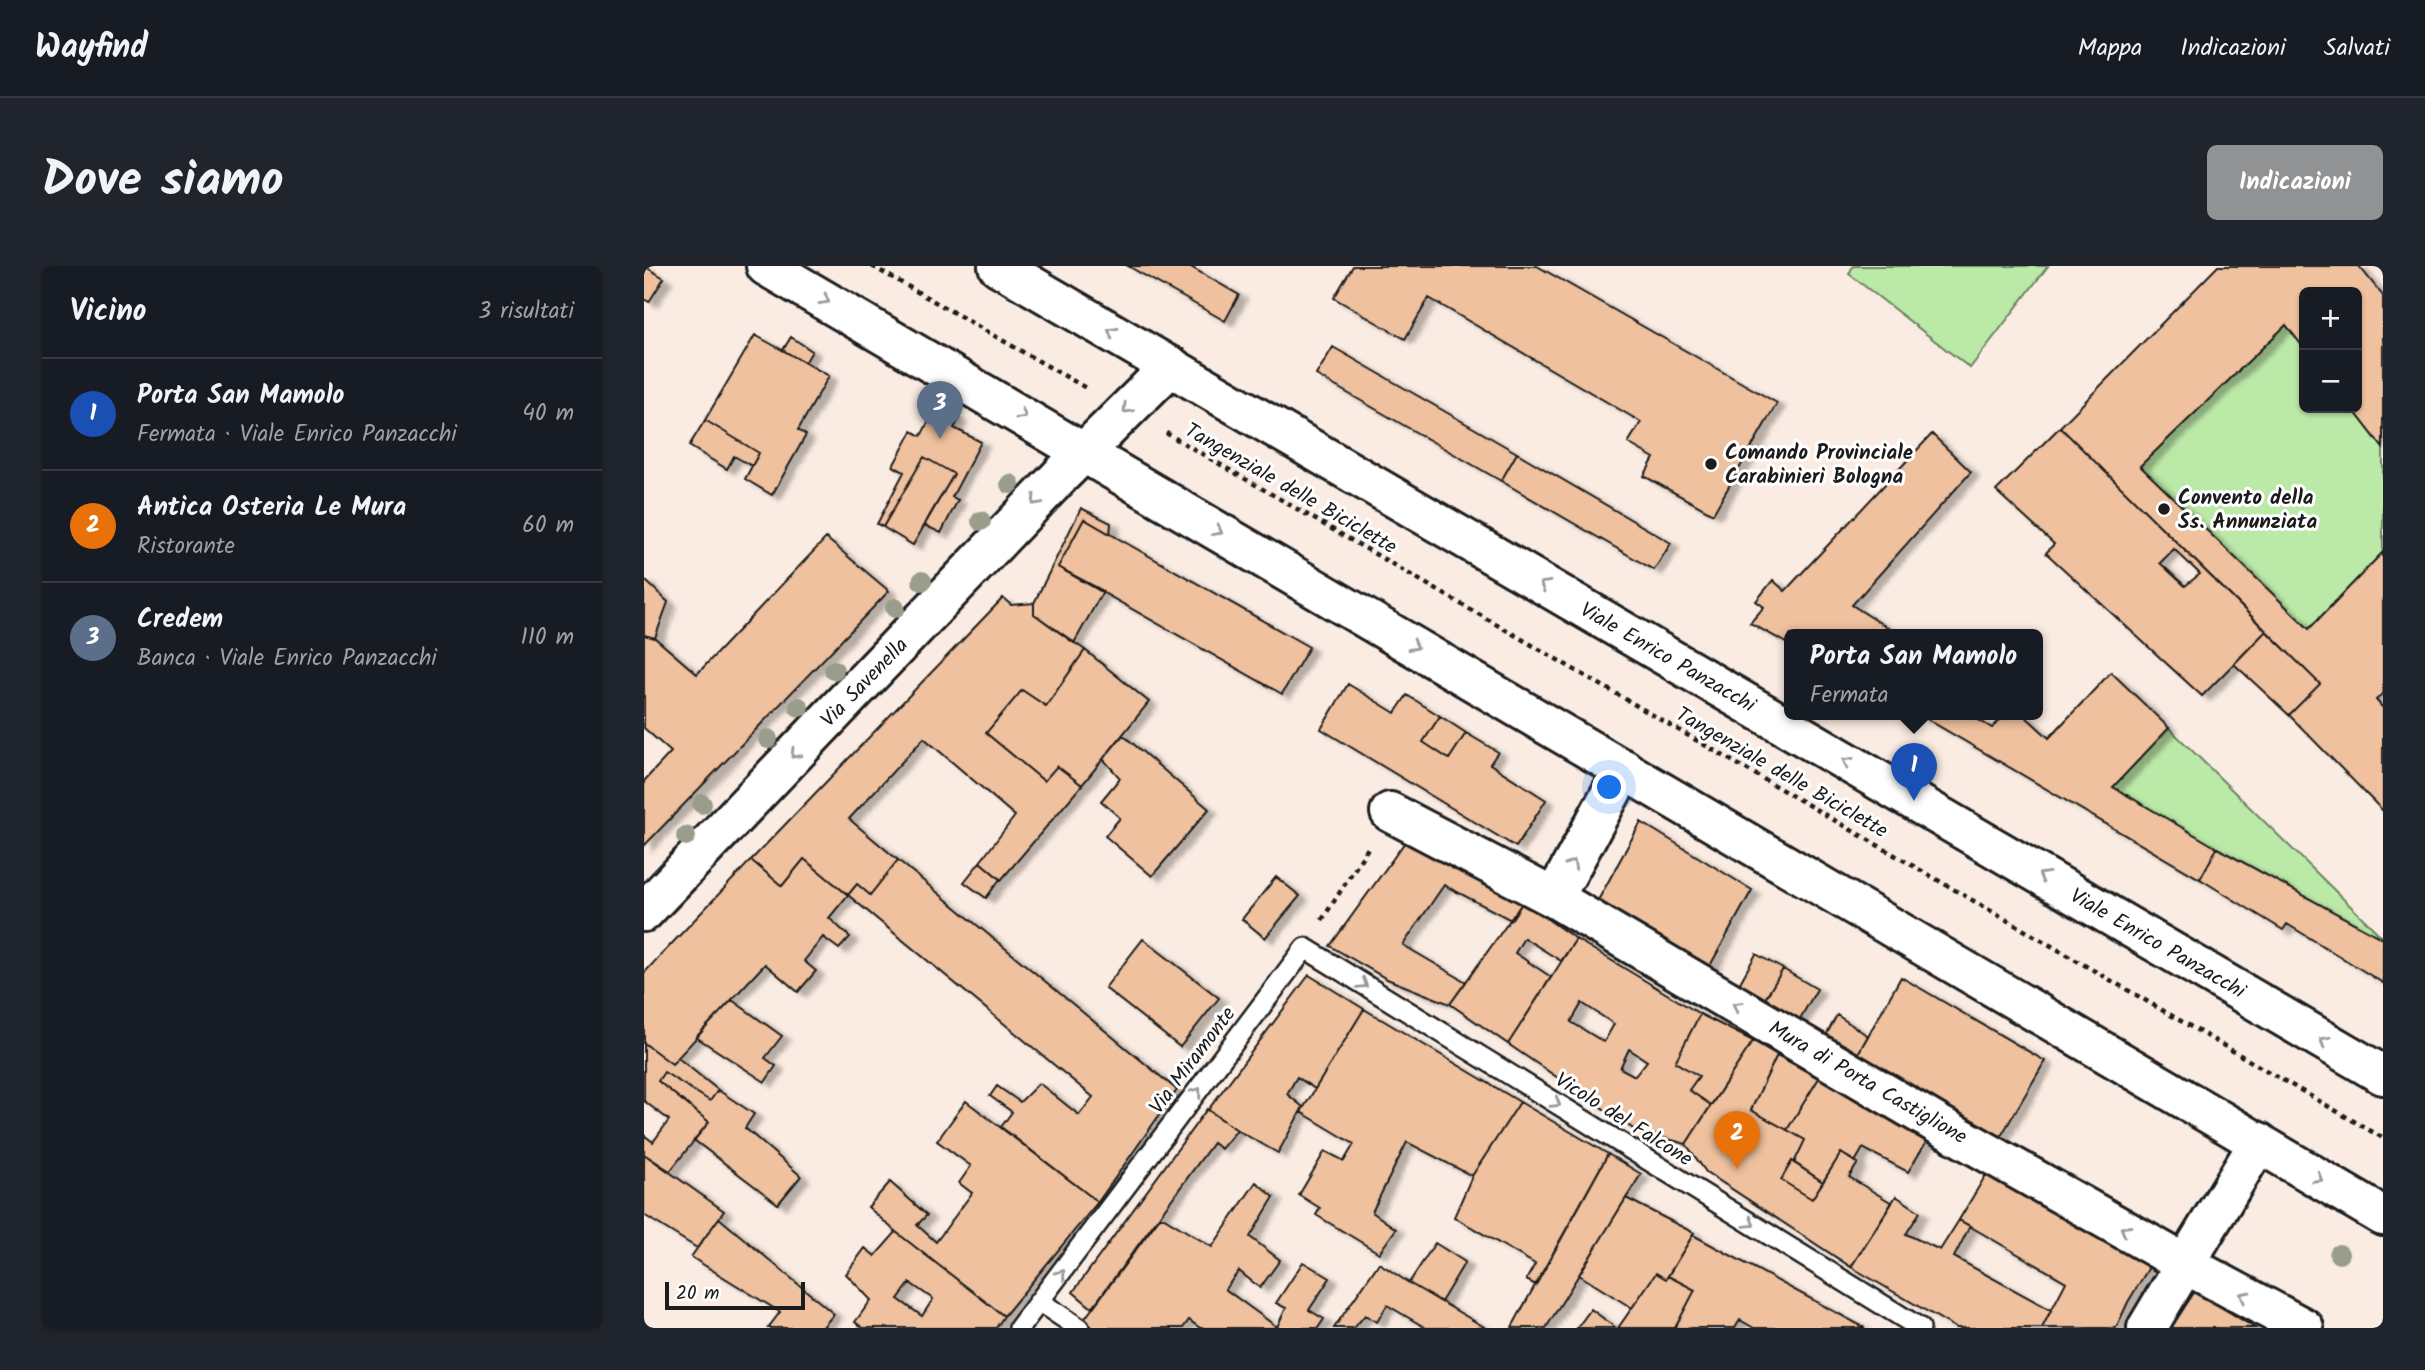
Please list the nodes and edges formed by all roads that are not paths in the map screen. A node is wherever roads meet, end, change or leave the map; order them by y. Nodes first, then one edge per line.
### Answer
1 (766, 266) edge
2 (998, 266) edge
3 (1171, 366) junction
4 (1084, 452) junction
5 (1624, 769) junction
6 (1390, 812) road end
7 (1554, 898) junction
8 (644, 912) edge
9 (1305, 948) joint
10 (2383, 1075) edge
11 (2259, 1142) junction
12 (2383, 1216) edge
13 (2185, 1264) junction
14 (1040, 1302) junction
15 (1019, 1328) edge
16 (1079, 1328) edge
17 (1920, 1328) edge
18 (2147, 1328) edge
19 (2304, 1328) edge

1 -> 4 main road
3 -> 2 main road, Viale Enrico Panzacchi
3 -> 4 main road
10 -> 3 main road, Viale Enrico Panzacchi
4 -> 5 main road
4 -> 8 main road, Via Savenella
7 -> 5 main road
5 - 11 main road
6 - 7 main road, Mura di Porta Castiglione
13 -> 7 main road, Mura di Porta Castiglione
14 -> 9 lane, Via Miramonte
9 -> 17 lane, Vicolo del Falcone
11 -> 12 main road
11 - 13 main road
13 - 18 main road
19 -> 13 main road, Mura di Porta Castiglione
14 - 15 lane, Via Miramonte
14 - 16 lane

